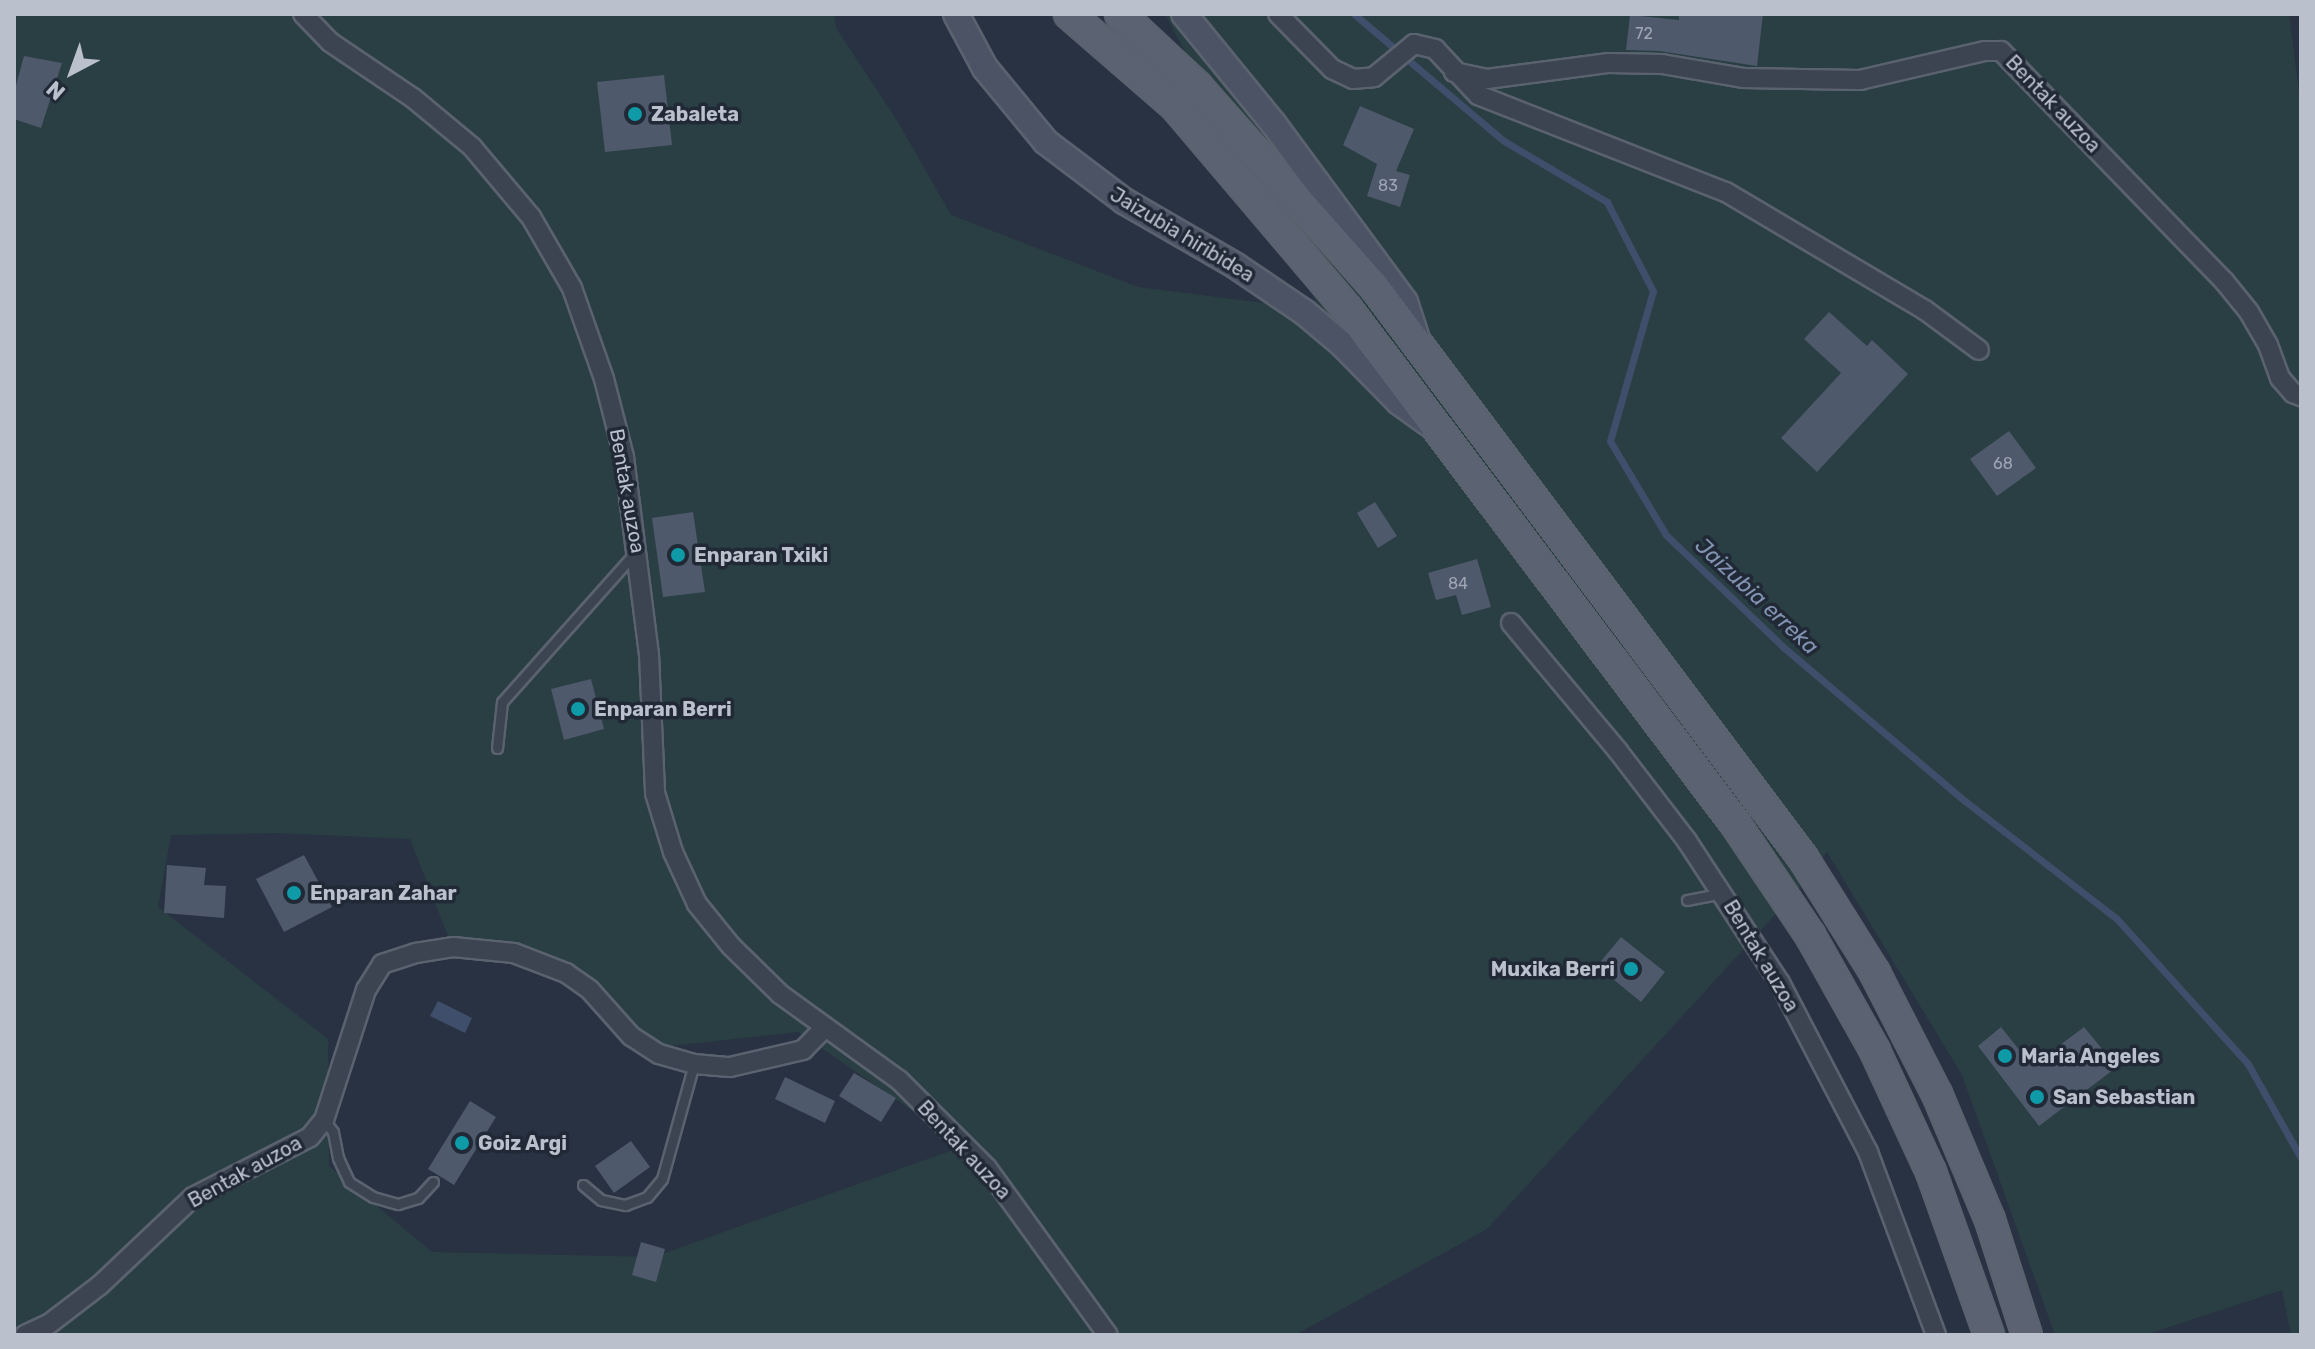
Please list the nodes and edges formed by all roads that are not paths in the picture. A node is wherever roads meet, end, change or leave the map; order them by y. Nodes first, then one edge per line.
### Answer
1 (303, 14) edge
2 (956, 14) edge
3 (1069, 14) edge
4 (1120, 14) edge
5 (1184, 14) edge
6 (1278, 14) edge
7 (1454, 72) junction
8 (1418, 342) junction
9 (1979, 350) dead end
10 (2301, 396) edge
11 (1437, 430) junction
12 (639, 549) junction
13 (1511, 623) dead end
14 (497, 748) dead end
15 (1723, 893) junction
16 (1687, 900) dead end
17 (824, 1028) junction
18 (694, 1064) junction
19 (324, 1120) junction
20 (433, 1182) dead end
21 (583, 1185) dead end
22 (25, 1335) edge
23 (1108, 1335) edge
24 (1936, 1335) edge
25 (1989, 1335) edge
26 (2027, 1335) edge

1 - 12 street, Bentak auzoa
2 - 11 main road, Jaizubia hiribidea
3 - 11 main road
4 - 8 main road
5 - 8 main road
6 - 7 street
7 - 9 street
7 - 10 street, Bentak auzoa
8 - 26 main road
11 - 25 main road
12 - 14 lane
12 - 17 street, Bentak auzoa
13 - 15 street, Bentak auzoa
15 - 16 lane
15 - 24 street, Bentak auzoa
17 - 18 street
17 - 23 street, Bentak auzoa
18 - 19 street
18 - 21 lane
19 - 20 lane
19 - 22 street, Bentak auzoa

